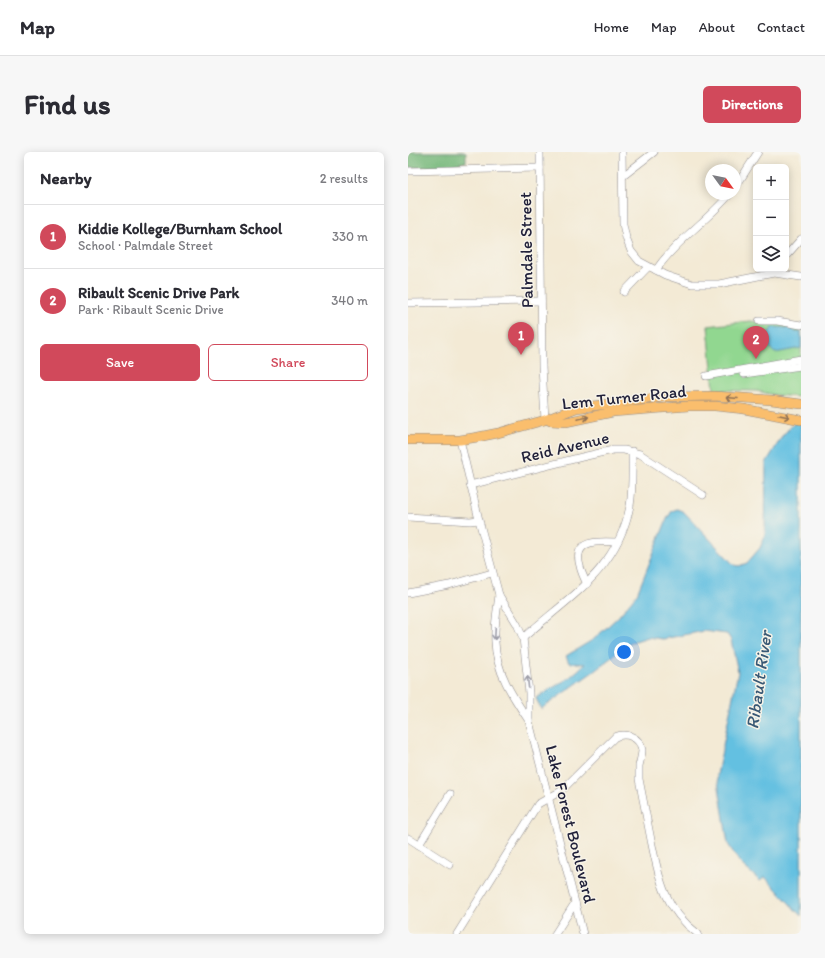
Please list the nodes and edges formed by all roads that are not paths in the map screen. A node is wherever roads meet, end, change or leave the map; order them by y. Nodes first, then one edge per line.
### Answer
1 (540, 152) edge
2 (622, 152) edge
3 (654, 152) edge
4 (758, 152) edge
5 (540, 168) junction
6 (408, 171) edge
7 (623, 176) junction
8 (741, 179) edge
9 (724, 200) edge
10 (801, 239) edge
11 (789, 253) edge
12 (648, 267) junction
13 (656, 270) junction
14 (772, 272) edge
15 (779, 272) edge
16 (801, 277) edge
17 (624, 292) dead end
18 (542, 301) junction
19 (408, 303) edge
20 (758, 321) dead end
21 (801, 325) edge
22 (801, 359) edge
23 (801, 366) edge
24 (801, 404) edge
25 (545, 420) junction
26 (801, 420) edge
27 (408, 440) edge
28 (460, 440) junction
29 (632, 451) junction
30 (470, 485) junction
31 (702, 495) dead end
32 (408, 517) edge
33 (479, 520) junction
34 (617, 542) junction
35 (492, 573) junction
36 (587, 584) junction
37 (408, 593) edge
38 (499, 595) junction
39 (523, 638) junction
40 (529, 721) junction
41 (450, 794) dead end
42 (549, 798) junction
43 (408, 838) edge
44 (419, 844) junction
45 (450, 865) dead end
46 (575, 903) junction
47 (457, 934) edge
48 (555, 934) edge
49 (583, 934) edge
50 (698, 934) edge

1 - 5 street, Palmdale Street
2 - 7 street
3 - 7 street
4 - 8 street
5 - 6 street
5 - 18 street, Palmdale Street
7 - 12 street
9 - 13 street
10 - 11 street
12 - 13 street
12 - 17 street
13 - 14 street
15 - 16 street
18 - 19 street
18 - 25 street, Palmdale Street
20 - 21 street
22 - 23 street
24 -> 25 main road, Lem Turner Road
25 -> 26 main road, Lem Turner Road
25 - 28 main road, Lem Turner Road
27 - 28 main road, Lem Turner Road
28 - 30 street, Lake Forest Boulevard
29 - 30 street, Reid Avenue
29 - 31 street, Reid Avenue
29 - 34 street
30 - 33 street, Lake Forest Boulevard
32 - 33 street
33 - 35 street, Lake Forest Boulevard
34 - 36 street
34 - 36 street
35 - 37 street
35 - 38 street, Lake Forest Boulevard
36 - 39 street
38 - 39 street, Lake Forest Boulevard
38 -> 40 street, Lake Forest Boulevard
40 -> 39 street, Lake Forest Boulevard
40 - 42 street, Lake Forest Boulevard
41 - 44 street
42 - 46 street, Lake Forest Boulevard
42 - 47 street
42 - 50 street
43 - 44 street
44 - 45 street
46 - 48 street
46 - 49 street, Lake Forest Boulevard

